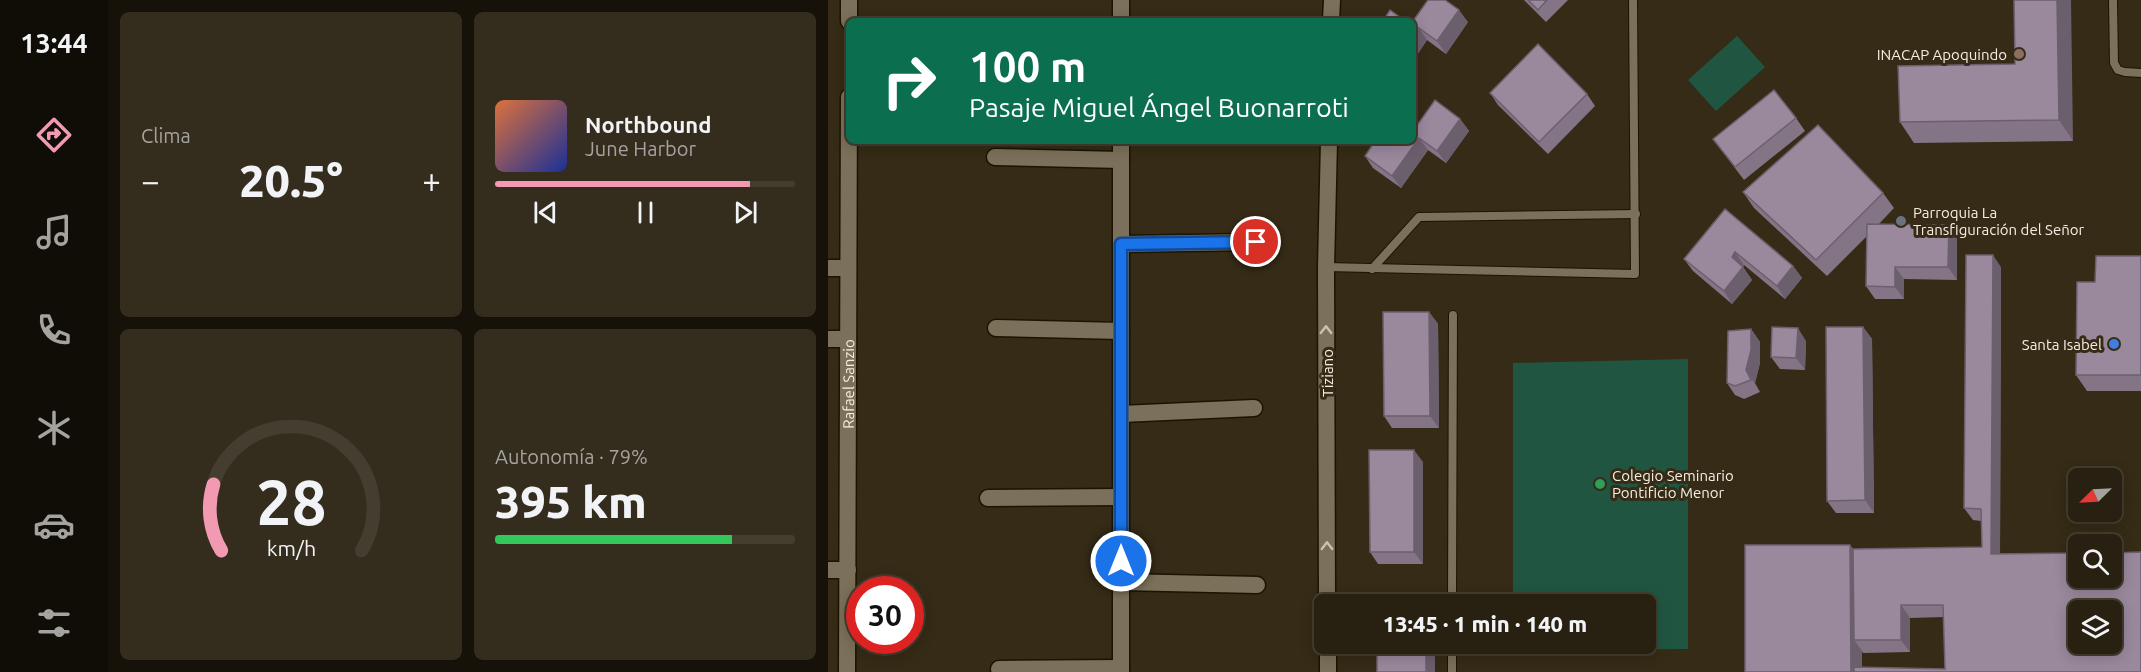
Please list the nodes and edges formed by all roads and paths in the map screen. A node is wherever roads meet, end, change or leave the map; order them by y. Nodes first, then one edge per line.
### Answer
1 (849, 0) edge
2 (1121, 0) edge
3 (1332, 0) edge
4 (1633, 0) edge
5 (2113, 0) edge
6 (849, 18) edge
7 (1121, 18) edge
8 (1331, 18) edge
9 (2141, 73) edge
10 (849, 144) edge
11 (1121, 144) edge
12 (1329, 144) edge
13 (995, 157) dead end
14 (1121, 160) junction
15 (1636, 214) junction
16 (1256, 242) dead end
17 (1121, 244) junction
18 (1326, 267) junction
19 (828, 268) edge
20 (848, 268) junction
21 (1372, 269) junction
22 (1452, 315) dead end
23 (996, 328) dead end
24 (1121, 331) junction
25 (828, 339) edge
26 (848, 339) junction
27 (1254, 408) dead end
28 (1121, 414) junction
29 (1121, 497) junction
30 (988, 498) dead end
31 (828, 570) edge
32 (848, 570) junction
33 (1121, 582) junction
34 (1257, 585) dead end
35 (1328, 594) edge
36 (1452, 594) edge
37 (1328, 654) edge
38 (1452, 654) edge
39 (999, 669) dead end
40 (1121, 670) edge
41 (847, 672) edge
42 (1328, 672) edge
43 (1452, 672) edge

1 - 6 street
2 - 7 street
3 - 8 street
4 - 15 lane
5 - 9 lane
10 - 20 street, Rafael Sanzio
11 - 14 street
12 - 18 street, Tiziano
13 - 14 street
14 - 17 street
15 - 21 lane
15 - 21 lane
16 - 17 street
17 - 24 street
18 - 21 lane
35 -> 18 street, Tiziano
19 - 20 street
20 - 26 street, Rafael Sanzio
22 - 36 lane
23 - 24 street
24 - 28 street
25 - 26 street
26 - 32 street, Rafael Sanzio
27 - 28 street
28 - 29 street
29 - 30 street
29 - 33 street
31 - 32 street
32 - 41 street, Rafael Sanzio
33 - 34 street
33 - 40 street
37 - 42 street
38 - 43 lane
39 - 40 street

